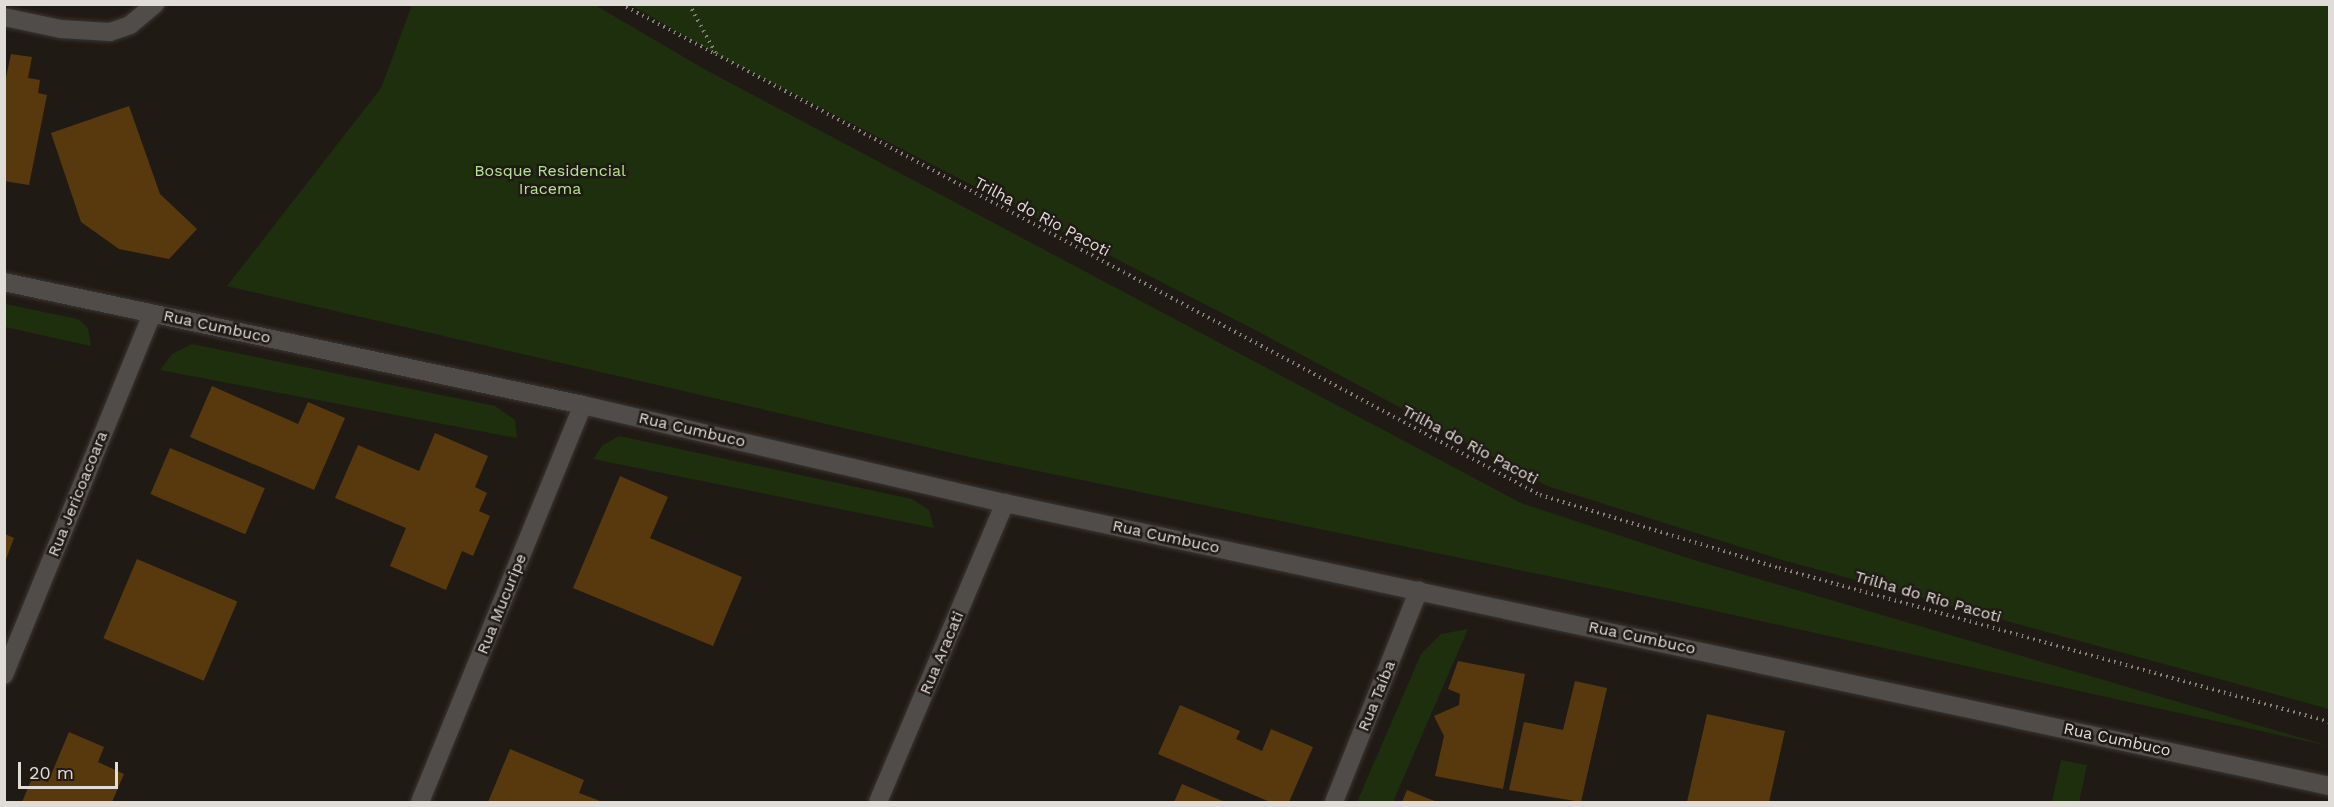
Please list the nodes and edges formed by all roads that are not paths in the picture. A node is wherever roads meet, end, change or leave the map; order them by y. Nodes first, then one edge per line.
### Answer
1 (155, 4) edge
2 (4, 17) edge
3 (4, 282) edge
4 (152, 314) junction
5 (583, 405) junction
6 (1005, 503) junction
7 (1419, 590) junction
8 (4, 675) edge
9 (2330, 786) edge
10 (420, 802) edge
11 (878, 802) edge
12 (1334, 802) edge

1 - 2 street
3 - 4 street, Rua Cumbuco
4 - 5 street, Rua Cumbuco
4 - 8 street, Rua Jericoacoara
5 - 6 street, Rua Cumbuco
5 - 10 street, Rua Mucuripe
6 - 7 street, Rua Cumbuco
6 - 11 street, Rua Aracati
7 - 9 street, Rua Cumbuco
7 - 12 street, Rua Taíba

